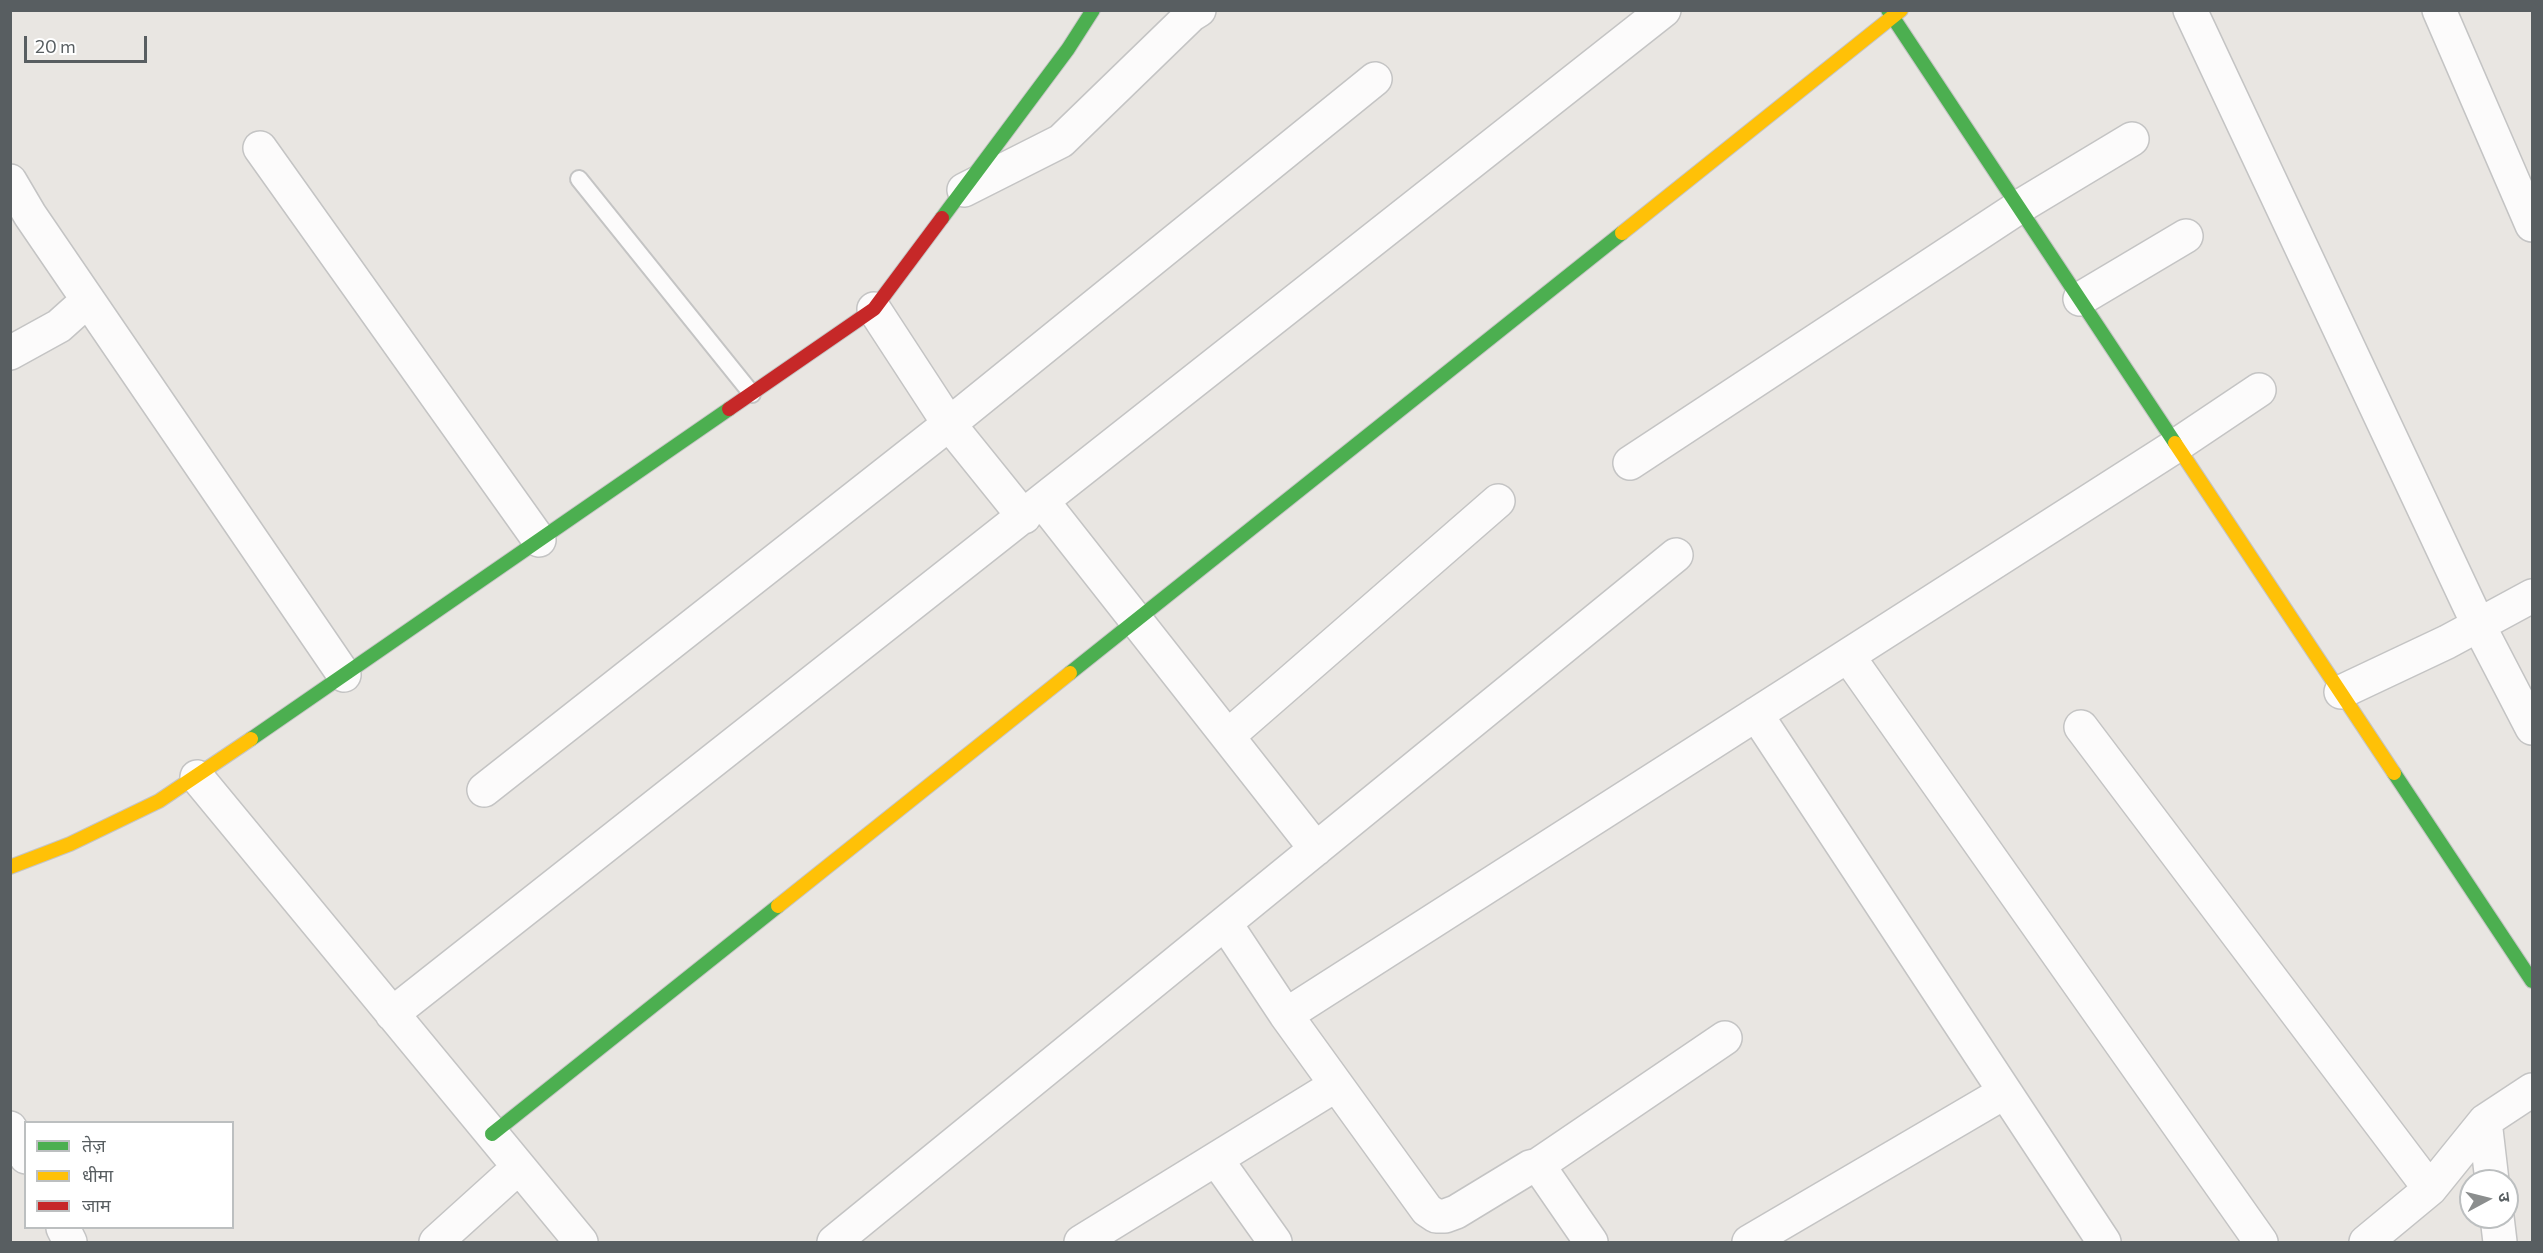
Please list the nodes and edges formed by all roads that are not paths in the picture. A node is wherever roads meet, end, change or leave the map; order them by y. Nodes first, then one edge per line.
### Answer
1 (1094, 10) edge
2 (1199, 10) edge
3 (1664, 10) edge
4 (2190, 10) edge
5 (2439, 10) edge
6 (1894, 12) edge
7 (1375, 79) dead end
8 (2132, 139) dead end
9 (261, 148) dead end
10 (579, 179) dead end
11 (964, 190) junction
12 (13, 191) edge
13 (2019, 207) junction
14 (2532, 225) edge
15 (2186, 236) dead end
16 (2080, 299) junction
17 (88, 300) junction
18 (874, 309) junction
19 (10, 353) edge
20 (2259, 390) dead end
21 (752, 394) junction
22 (949, 424) junction
23 (2177, 445) junction
24 (1630, 463) dead end
25 (1498, 501) dead end
26 (1034, 509) junction
27 (539, 540) junction
28 (1676, 555) dead end
29 (2532, 596) edge
30 (1136, 619) junction
31 (2479, 626) junction
32 (1848, 656) junction
33 (344, 675) junction
34 (2341, 692) junction
35 (1756, 714) junction
36 (2081, 727) dead end
37 (2532, 728) edge
38 (1228, 736) junction
39 (197, 777) junction
40 (484, 790) dead end
41 (1316, 849) junction
42 (10, 867) edge
43 (1225, 923) junction
44 (2532, 981) edge
45 (392, 1014) junction
46 (1286, 1015) junction
47 (1725, 1038) dead end
48 (1336, 1085) junction
49 (2532, 1090) edge
50 (2005, 1092) junction
51 (2485, 1121) junction
52 (10, 1128) edge
53 (492, 1134) junction
54 (24, 1153) edge
55 (1216, 1159) junction
56 (1538, 1165) junction
57 (519, 1167) junction
58 (2491, 1169) edge
59 (2430, 1189) junction
60 (436, 1242) edge
61 (581, 1242) edge
62 (834, 1242) edge
63 (1081, 1242) edge
64 (1275, 1242) edge
65 (1591, 1242) edge
66 (1749, 1242) edge
67 (2104, 1242) edge
68 (2261, 1242) edge
69 (2366, 1242) edge

1 - 11 street
2 - 11 street
3 - 26 street
4 - 31 street
5 - 14 street
6 - 13 street
6 - 30 street
7 - 22 street
8 - 13 street
9 - 27 street
10 - 21 lane
11 - 18 street
12 - 17 street
13 - 16 street
13 - 24 street
15 - 16 street
16 - 23 street
17 - 19 street
17 - 33 street
18 - 21 street
18 - 22 street
20 - 23 street
21 - 27 street
22 - 26 street
22 - 40 street
23 - 32 street
23 - 34 street
25 - 38 street
26 - 30 street
26 - 45 street
27 - 33 street
28 - 41 street
29 - 31 street
30 - 38 street
30 - 53 street
31 - 34 street
31 - 37 street
32 - 35 street
32 - 68 street
33 - 39 street
34 - 44 street
35 - 46 street
35 - 50 street
36 - 59 street
38 - 41 street
39 - 42 street
39 - 45 street
41 - 43 street
43 - 46 street
43 - 62 street
45 - 53 street
46 - 48 street
47 - 56 street
48 - 55 street
48 - 56 street
49 - 51 street
50 - 66 street
50 - 67 street
51 - 58 street
51 - 59 street
52 - 54 street
53 - 57 street
55 - 63 street
55 - 64 street
56 - 65 street
57 - 60 street
57 - 61 street
59 - 69 street

